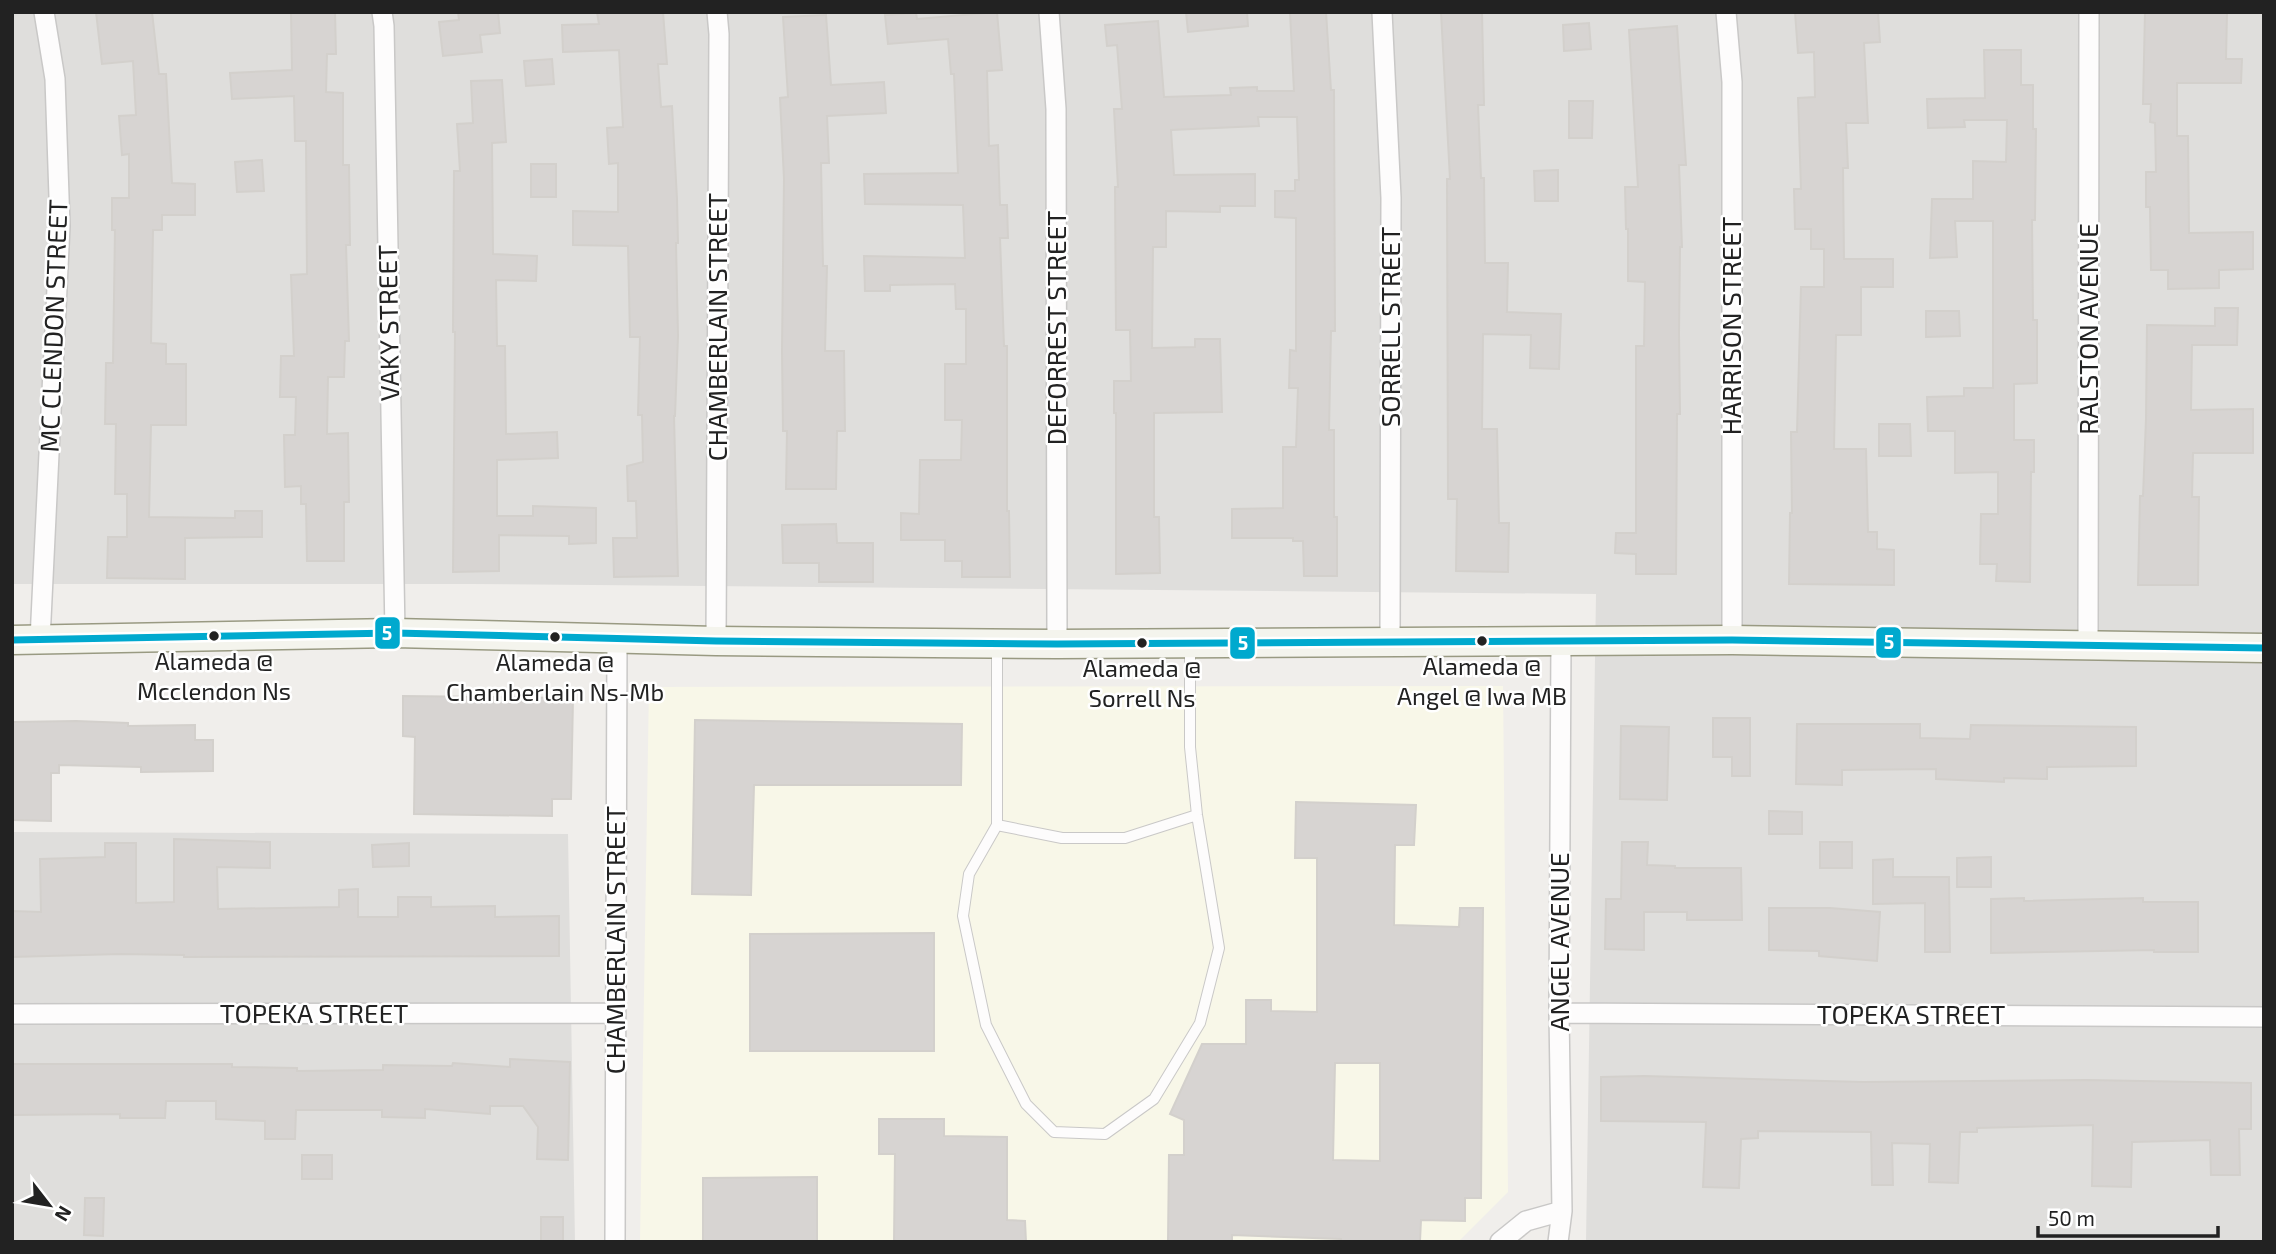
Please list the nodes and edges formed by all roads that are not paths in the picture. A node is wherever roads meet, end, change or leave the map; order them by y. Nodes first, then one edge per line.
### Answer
1 (44, 12) edge
2 (382, 12) edge
3 (717, 12) edge
4 (1049, 12) edge
5 (1382, 12) edge
6 (1726, 12) edge
7 (2089, 12) edge
8 (395, 633) junction
9 (617, 639) junction
10 (12, 640) edge
11 (40, 640) junction
12 (1732, 640) junction
13 (716, 641) junction
14 (1561, 641) junction
15 (1390, 642) junction
16 (1190, 643) junction
17 (997, 644) junction
18 (1057, 644) junction
19 (2088, 645) junction
20 (2264, 648) edge
21 (1197, 815) junction
22 (997, 825) junction
23 (615, 1013) junction
24 (1559, 1013) junction
25 (12, 1014) edge
26 (2264, 1017) edge
27 (1562, 1211) junction
28 (615, 1242) edge
29 (1500, 1242) edge
30 (1558, 1242) edge

1 - 11 street, MC CLENDON STREET
2 - 8 street, VAKY STREET
3 - 13 street, CHAMBERLAIN STREET
4 - 18 street, DEFORREST STREET
5 - 15 street, SORRELL STREET
6 - 12 street, HARRISON STREET
7 - 19 street, RALSTON AVENUE
8 - 9 main road
8 - 11 main road
9 - 13 main road
9 - 23 street, CHAMBERLAIN STREET
10 - 11 main road
12 - 14 main road
12 - 19 main road
13 - 17 main road
14 - 15 main road
14 - 24 street, ANGEL AVENUE
15 - 16 main road
16 - 18 main road
16 - 21 lane
17 - 18 main road
17 - 22 lane
19 - 20 main road
21 - 22 lane
21 - 22 lane
23 - 25 street, TOPEKA STREET
23 - 28 street, CHAMBERLAIN STREET
24 - 26 street, TOPEKA STREET
24 - 27 street, ANGEL AVENUE
27 - 29 street
27 - 30 street, ANGEL AVENUE

